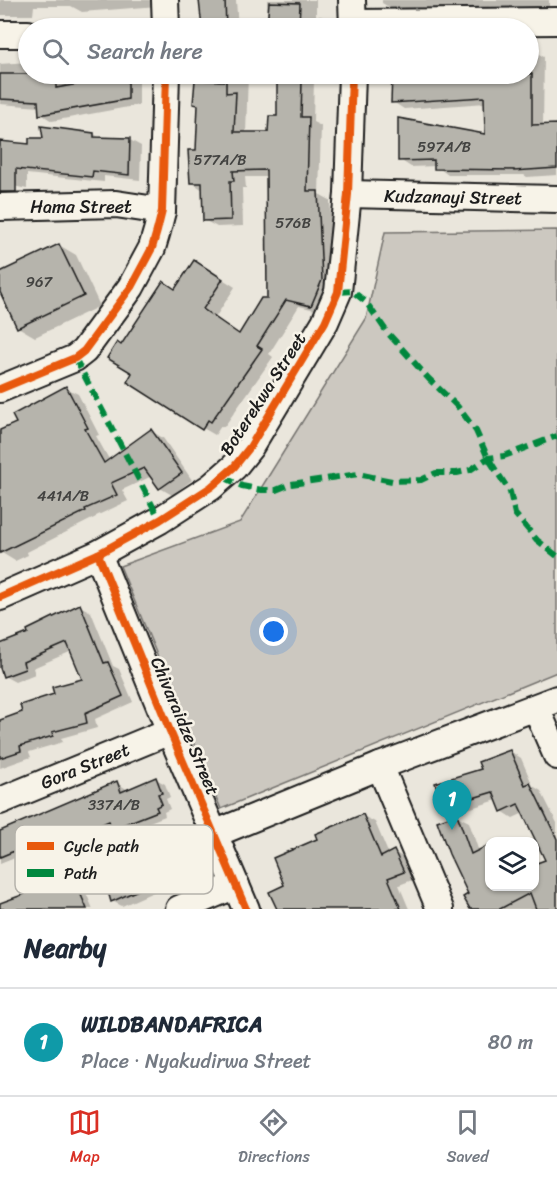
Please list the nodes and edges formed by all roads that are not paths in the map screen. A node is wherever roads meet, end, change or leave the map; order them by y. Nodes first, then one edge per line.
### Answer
1 (165, 0) edge
2 (352, 17) edge
3 (166, 18) edge
4 (403, 18) edge
5 (539, 21) edge
6 (557, 21) edge
7 (0, 34) edge
8 (18, 34) edge
9 (166, 84) edge
10 (352, 84) edge
11 (348, 194) junction
12 (557, 199) edge
13 (0, 207) edge
14 (162, 211) junction
15 (0, 389) edge
16 (98, 554) junction
17 (0, 597) edge
18 (546, 703) edge
19 (170, 731) junction
20 (557, 756) edge
21 (380, 766) junction
22 (0, 801) edge
23 (210, 825) edge
24 (214, 834) joint
25 (236, 885) junction
26 (179, 909) edge
27 (246, 909) edge
28 (441, 909) edge

1 - 3 street
2 - 4 street
5 - 6 street
7 - 8 street
9 - 14 street
10 - 11 street, Boterekwa Street
11 - 12 street, Kudzanayi Street
11 - 16 street, Boterekwa Street
13 - 14 street, Hama Street
14 - 15 street
16 - 17 street, Boterekwa Street
16 - 19 street, Chivaraidze Street
18 - 20 street
18 - 21 street
19 - 22 street, Gora Street
19 - 23 street, Chivaraidze Street
21 - 24 street
21 - 28 street
24 - 25 street, Chivaraidze Street
25 - 26 street
25 - 27 street, Chivaraidze Street

